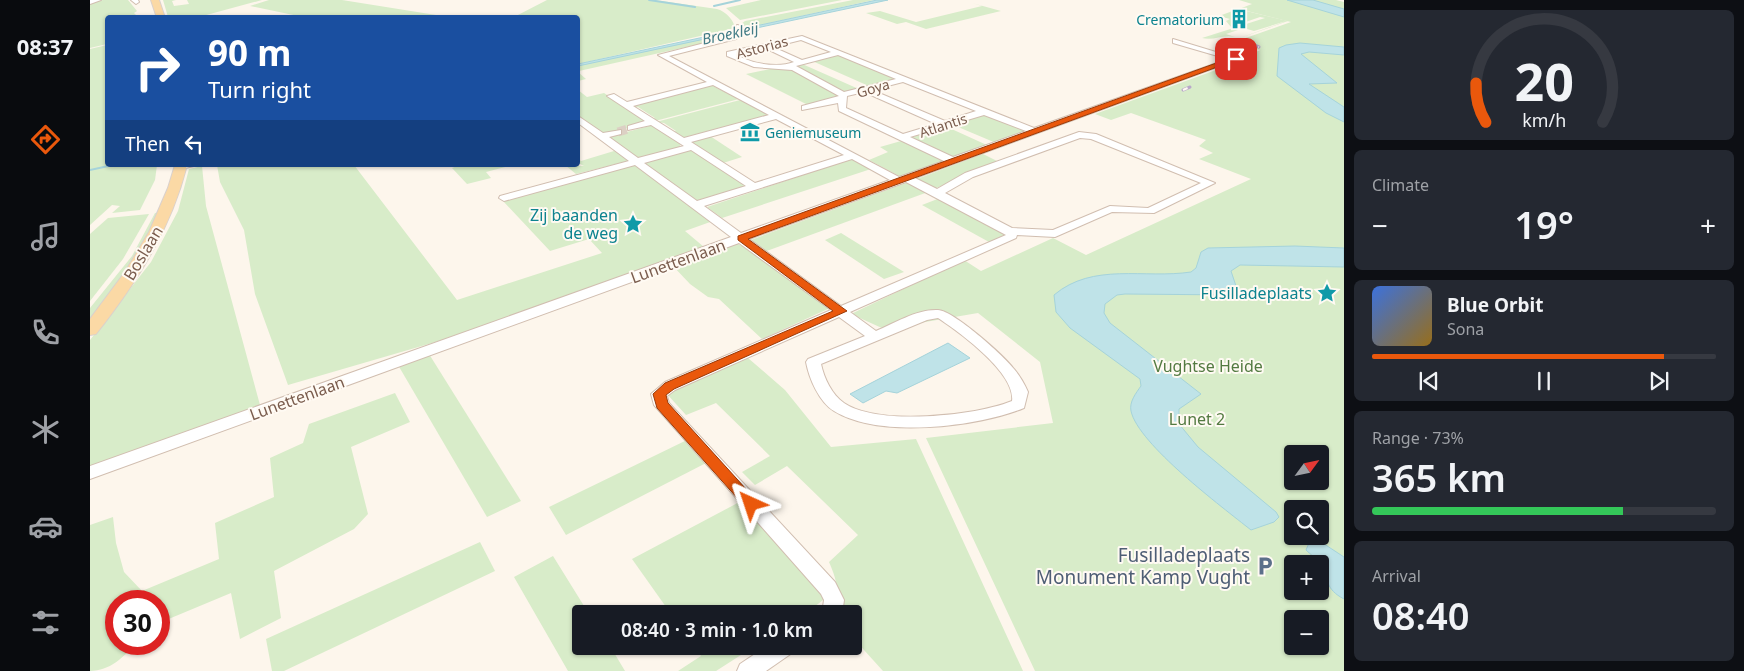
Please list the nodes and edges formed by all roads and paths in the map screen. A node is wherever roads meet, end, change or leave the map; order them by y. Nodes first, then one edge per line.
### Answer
1 (98, 0) edge
2 (155, 0) edge
3 (90, 2) edge
4 (160, 15) edge
5 (738, 29) dead end
6 (1176, 41) dead end
7 (764, 46) junction
8 (838, 52) junction
9 (801, 62) junction
10 (790, 67) junction
11 (904, 79) junction
12 (713, 83) junction
13 (866, 90) junction
14 (611, 96) dead end
15 (842, 98) junction
16 (626, 105) junction
17 (804, 108) dead end
18 (983, 112) junction
19 (776, 116) junction
20 (580, 120) edge
21 (653, 122) junction
22 (944, 124) junction
23 (631, 128) tunnel mouth
24 (618, 132) tunnel mouth
25 (1035, 132) junction
26 (601, 136) junction
27 (902, 137) junction
28 (687, 144) junction
29 (852, 156) junction
30 (636, 161) junction
31 (953, 162) junction
32 (185, 167) edge
33 (903, 180) junction
34 (754, 187) junction
35 (938, 193) junction
36 (504, 198) dead end
37 (696, 206) junction
38 (1010, 231) junction
39 (741, 238) junction
40 (841, 311) junction
41 (90, 330) edge
42 (874, 336) junction
43 (90, 473) edge
44 (833, 605) edge
45 (772, 655) edge
46 (748, 671) edge

1 - 3 street
2 - 4 main road
5 - 12 street
6 - 25 street, Lunettenlaan
7 - 8 street, Astorias
7 - 9 street
7 - 10 street, Astorias
8 - 9 street
8 - 11 street, Astorias
9 - 10 street
10 - 15 street, Astorias
11 - 13 street, Goya
11 - 18 street, Astorias
12 - 16 street
12 - 19 street
13 - 15 street, Goya
13 - 22 street
14 - 16 street
15 - 17 street, Goya
15 - 27 street, Astorias
16 - 21 street
18 - 22 street, Atlantis
18 - 25 street, Astorias
19 - 28 street
19 - 29 street
20 - 26 street
21 - 23 street
21 - 28 street
22 - 27 street, Atlantis
24 - 26 street
25 - 31 street, Lunettenlaan
26 - 30 street
27 - 31 street, Astorias
28 - 30 street
28 - 34 street
29 - 33 street
29 - 34 street
30 - 36 street
30 - 37 street
31 - 33 street, Lunettenlaan
32 - 41 main road, Boslaan
33 - 35 street
33 - 39 street, Lunettenlaan
34 - 37 street
35 - 38 street
35 - 38 street
37 - 39 street
38 - 40 street
39 - 40 street
39 - 43 street, Lunettenlaan
40 - 42 street
40 - 44 street
42 - 42 street
45 - 46 street

